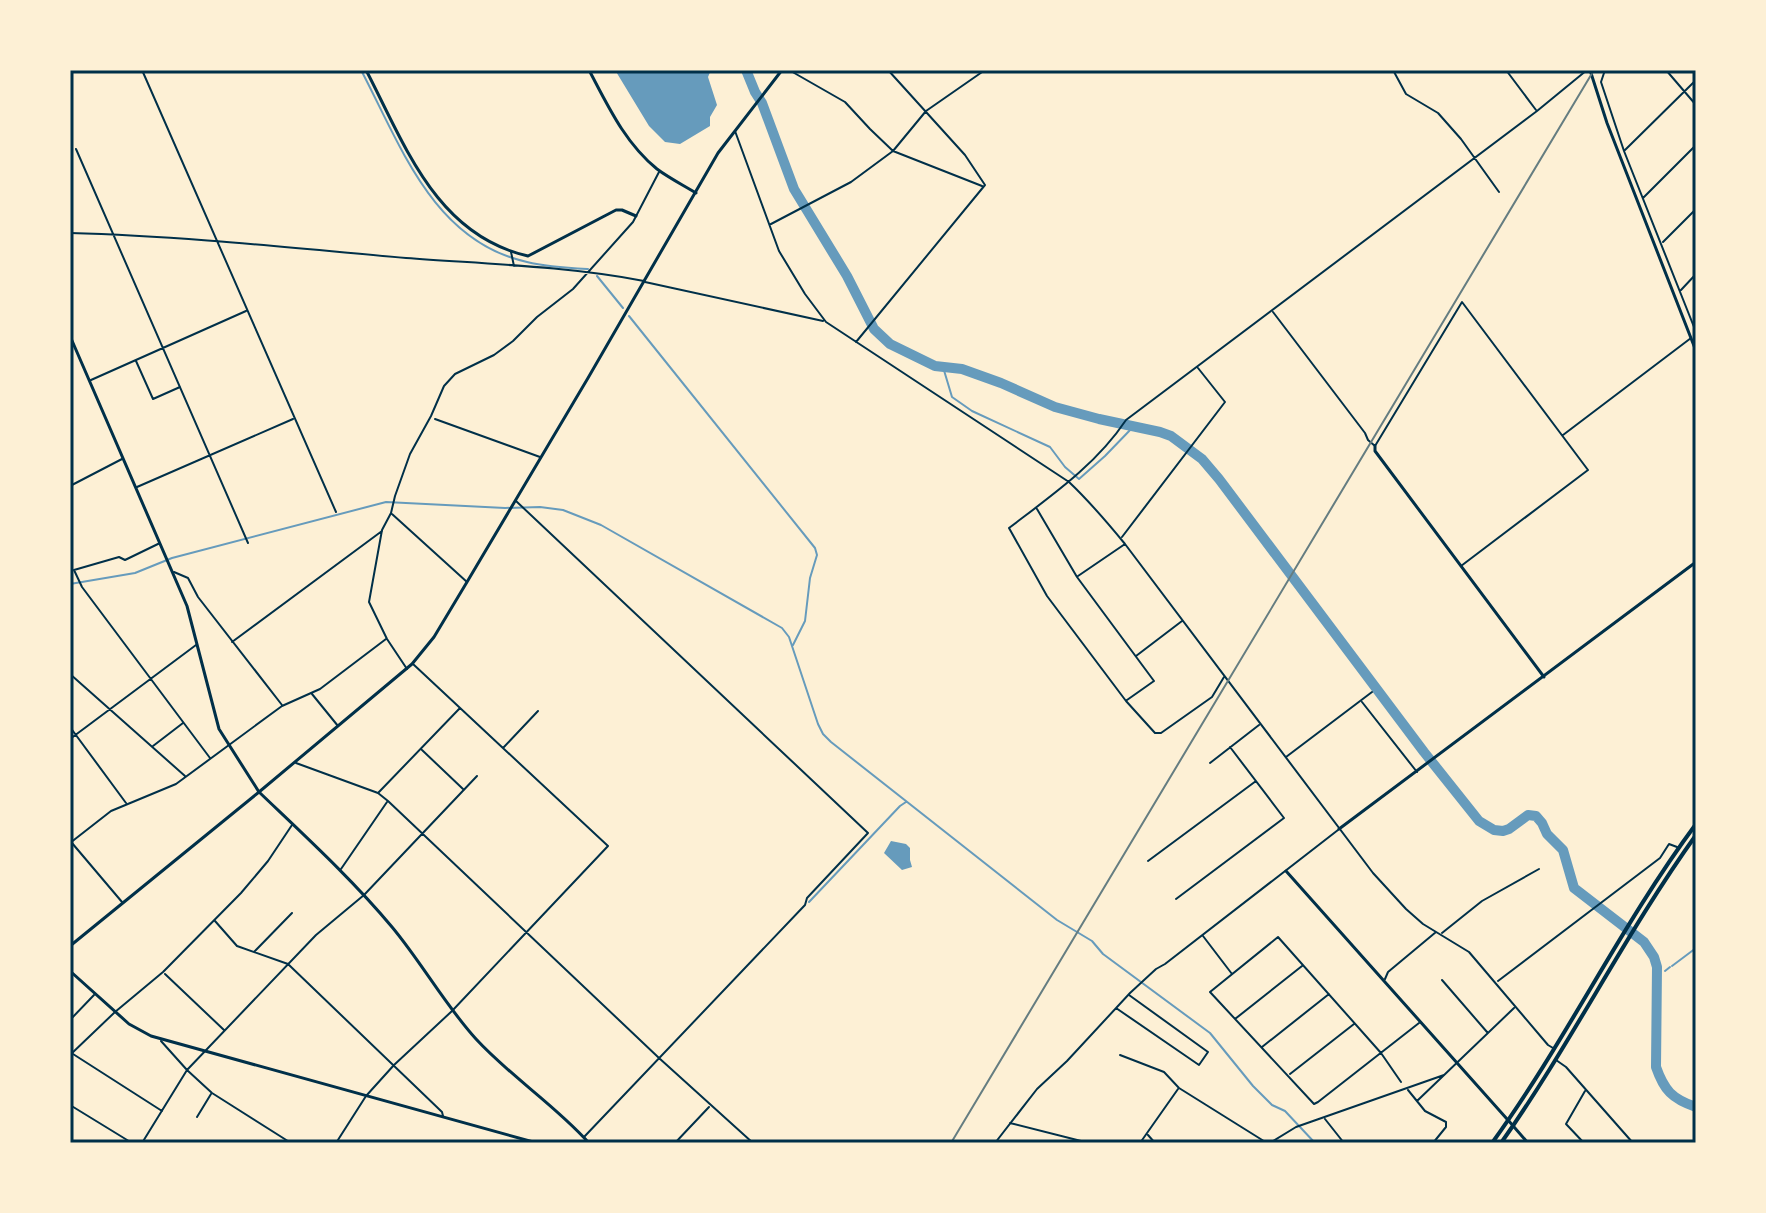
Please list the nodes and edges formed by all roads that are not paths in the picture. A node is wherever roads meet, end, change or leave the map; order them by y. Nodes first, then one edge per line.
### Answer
1 (142, 70) edge
2 (366, 70) edge
3 (589, 70) edge
4 (782, 70) edge
5 (789, 70) edge
6 (888, 70) edge
7 (985, 70) edge
8 (1393, 70) edge
9 (1506, 70) edge
10 (1588, 70) edge
11 (1605, 70) edge
12 (1666, 70) edge
13 (1696, 80) edge
14 (1684, 92) junction
15 (1696, 105) edge
16 (926, 111) junction
17 (1537, 111) junction
18 (734, 130) junction
19 (1696, 145) edge
20 (76, 149) dead end
21 (893, 151) junction
22 (1624, 151) junction
23 (1474, 158) junction
24 (659, 171) junction
25 (983, 187) junction
26 (1499, 192) dead end
27 (696, 193) junction
28 (1643, 198) junction
29 (1696, 209) edge
30 (636, 216) junction
31 (769, 225) junction
32 (70, 233) edge
33 (113, 234) junction
34 (217, 241) junction
35 (1662, 243) junction
36 (511, 251) junction
37 (514, 267) junction
38 (589, 272) junction
39 (1696, 274) edge
40 (644, 281) junction
41 (1680, 291) junction
42 (248, 311) junction
43 (1272, 311) junction
44 (826, 322) junction
45 (1696, 333) edge
46 (70, 336) edge
47 (1691, 338) junction
48 (856, 342) junction
49 (163, 348) junction
50 (1696, 351) edge
51 (136, 360) junction
52 (1197, 367) junction
53 (89, 381) junction
54 (180, 387) junction
55 (295, 418) junction
56 (435, 419) dead end
57 (1562, 435) junction
58 (1375, 446) junction
59 (210, 455) junction
60 (542, 457) junction
61 (123, 459) junction
62 (1069, 482) junction
63 (70, 486) edge
64 (136, 488) junction
65 (515, 501) junction
66 (1036, 507) junction
67 (336, 512) dead end
68 (391, 513) junction
69 (382, 530) junction
70 (1121, 539) junction
71 (160, 543) junction
72 (248, 543) dead end
73 (1125, 544) junction
74 (1696, 562) edge
75 (1461, 567) junction
76 (173, 572) junction
77 (1077, 577) junction
78 (467, 582) junction
79 (1183, 621) junction
80 (387, 639) junction
81 (232, 642) junction
82 (197, 644) junction
83 (1135, 656) junction
84 (412, 664) junction
85 (407, 669) junction
86 (70, 674) edge
87 (1224, 677) junction
88 (1544, 677) junction
89 (151, 678) junction
90 (1372, 692) dead end
91 (312, 693) junction
92 (1126, 701) junction
93 (1361, 701) junction
94 (282, 706) junction
95 (460, 708) junction
96 (110, 709) junction
97 (538, 711) dead end
98 (184, 723) junction
99 (1260, 724) junction
100 (338, 726) junction
101 (70, 727) edge
102 (76, 734) junction
103 (70, 739) edge
104 (229, 745) junction
105 (152, 746) junction
106 (1230, 747) junction
107 (421, 749) junction
108 (503, 749) junction
109 (1285, 757) junction
110 (211, 759) junction
111 (294, 762) junction
112 (1210, 763) dead end
113 (1417, 772) junction
114 (477, 776) dead end
115 (186, 777) junction
116 (1256, 781) junction
117 (464, 790) junction
118 (259, 792) junction
119 (378, 793) junction
120 (388, 801) junction
121 (127, 804) junction
122 (293, 824) junction
123 (1696, 824) edge
124 (1339, 829) junction
125 (421, 834) junction
126 (1696, 835) edge
127 (71, 842) edge
128 (1678, 848) junction
129 (1148, 861) dead end
130 (1539, 869) dead end
131 (340, 870) junction
132 (1286, 871) junction
133 (364, 895) junction
134 (1176, 899) dead end
135 (122, 903) junction
136 (292, 913) dead end
137 (214, 920) junction
138 (1436, 931) junction
139 (526, 932) junction
140 (1441, 934) junction
141 (1202, 935) junction
142 (70, 946) edge
143 (253, 952) junction
144 (288, 964) junction
145 (1304, 965) junction
146 (70, 971) edge
147 (163, 972) junction
148 (1232, 974) junction
149 (1442, 980) dead end
150 (1384, 982) junction
151 (1496, 983) junction
152 (95, 994) junction
153 (1330, 994) junction
154 (1128, 995) junction
155 (1115, 1007) junction
156 (1515, 1007) junction
157 (452, 1011) junction
158 (115, 1012) junction
159 (70, 1020) edge
160 (1234, 1020) junction
161 (1420, 1022) junction
162 (1355, 1023) junction
163 (225, 1031) junction
164 (1488, 1033) junction
165 (159, 1039) junction
166 (1261, 1048) junction
167 (1553, 1048) junction
168 (205, 1052) junction
169 (1381, 1053) junction
170 (71, 1054) edge
171 (1120, 1055) dead end
172 (659, 1058) junction
173 (1555, 1060) junction
174 (1457, 1063) junction
175 (394, 1065) junction
176 (187, 1070) junction
177 (1444, 1075) junction
178 (1288, 1076) junction
179 (1401, 1082) dead end
180 (1179, 1088) junction
181 (1407, 1089) junction
182 (1586, 1090) junction
183 (212, 1093) junction
184 (366, 1096) junction
185 (1417, 1101) junction
186 (70, 1105) edge
187 (710, 1106) junction
188 (162, 1111) junction
189 (197, 1117) dead end
190 (444, 1118) junction
191 (1325, 1118) junction
192 (1508, 1120) junction
193 (1010, 1123) junction
194 (1513, 1126) junction
195 (1148, 1135) junction
196 (517, 1138) junction
197 (584, 1138) junction
198 (132, 1143) edge
199 (142, 1143) edge
200 (291, 1143) edge
201 (336, 1143) edge
202 (514, 1143) edge
203 (537, 1143) edge
204 (589, 1143) edge
205 (675, 1143) edge
206 (753, 1143) edge
207 (995, 1143) edge
208 (1089, 1143) edge
209 (1140, 1143) edge
210 (1155, 1143) edge
211 (1269, 1143) edge
212 (1344, 1143) edge
213 (1433, 1143) edge
214 (1492, 1143) edge
215 (1501, 1143) edge
216 (1528, 1143) edge
217 (1584, 1143) edge
218 (1633, 1143) edge

1 - 34 street
2 - 36 main road
3 - 24 main road
4 - 18 main road
5 - 21 street
6 - 16 street
7 - 16 street
8 - 23 street
9 - 17 street
10 - 17 street
10 - 47 main road
11 - 22 street
12 - 14 street
13 - 14 street
14 - 15 street
14 - 22 street
16 - 21 street
16 - 25 street
17 - 23 street
18 - 27 main road
18 - 31 street
19 - 28 street
20 - 33 street
21 - 25 street
21 - 31 street
22 - 28 street
23 - 26 street
23 - 43 street
24 - 27 main road
24 - 30 street
25 - 48 street
27 - 40 main road
28 - 35 street
29 - 35 street
30 - 36 main road
30 - 38 street
31 - 44 street
32 - 33 street
33 - 34 street
33 - 49 street
34 - 37 street
34 - 42 street
35 - 41 street
36 - 37 street
37 - 38 street
38 - 40 street
38 - 68 street
39 - 41 street
40 - 44 street
40 - 60 main road
41 - 45 street
42 - 49 street
42 - 55 street
43 - 52 street
43 - 58 street
44 - 48 street
45 - 47 main road
46 - 53 main road
47 - 50 main road
47 - 57 street
48 - 62 street
49 - 51 street
49 - 54 street
51 - 53 street
51 - 54 street
52 - 62 street
52 - 70 street
53 - 61 main road
54 - 59 street
55 - 59 street
55 - 67 street
56 - 60 street
57 - 58 street
57 - 75 street
58 - 75 main road
59 - 64 street
59 - 72 street
60 - 65 main road
61 - 63 street
61 - 64 main road
62 - 66 street
62 - 70 street
64 - 71 main road
65 - 78 main road
65 - 172 street
66 - 77 street
66 - 92 street
68 - 69 street
68 - 78 street
69 - 80 street
69 - 81 street
70 - 73 street
71 - 76 main road
71 - 89 street
73 - 77 street
73 - 79 street
74 - 88 main road
75 - 88 main road
76 - 81 street
76 - 82 main road
77 - 83 street
78 - 84 main road
79 - 83 street
79 - 87 street
80 - 85 street
80 - 91 street
81 - 94 street
82 - 89 street
82 - 104 main road
83 - 92 street
84 - 85 main road
84 - 95 street
85 - 100 main road
86 - 96 street
87 - 92 street
87 - 99 street
88 - 113 main road
89 - 96 street
89 - 98 street
90 - 93 street
91 - 94 street
91 - 100 street
93 - 109 street
93 - 113 street
94 - 104 street
95 - 107 street
95 - 108 street
96 - 102 street
96 - 105 street
97 - 108 street
98 - 105 street
98 - 110 street
99 - 106 street
99 - 109 street
100 - 111 main road
101 - 102 street
102 - 103 street
102 - 121 street
104 - 110 street
104 - 118 main road
105 - 115 street
106 - 112 street
106 - 116 street
107 - 117 street
107 - 119 street
108 - 139 street
109 - 124 street
110 - 115 street
111 - 118 main road
111 - 119 street
113 - 124 main road
114 - 117 street
115 - 121 street
116 - 129 street
116 - 134 street
117 - 125 street
118 - 122 main road
118 - 135 main road
119 - 120 street
120 - 125 street
120 - 131 street
121 - 127 street
122 - 131 main road
122 - 137 street
123 - 128 highway
124 - 132 street
124 - 138 street
125 - 133 street
125 - 139 street
126 - 173 highway
127 - 135 street
128 - 151 street
128 - 167 highway
130 - 140 street
131 - 133 main road
132 - 141 street
132 - 150 main road
133 - 144 street
133 - 157 main road
135 - 142 main road
136 - 143 street
137 - 143 street
137 - 147 street
138 - 140 street
138 - 150 street
139 - 157 street
139 - 172 street
140 - 151 street
141 - 148 street
141 - 154 street
143 - 144 street
144 - 163 street
144 - 175 street
145 - 148 street
145 - 153 street
145 - 160 street
146 - 152 main road
147 - 158 street
147 - 163 street
148 - 160 street
149 - 164 street
150 - 161 main road
151 - 156 street
152 - 158 main road
152 - 159 street
153 - 162 street
153 - 166 street
154 - 155 street
154 - 155 street
155 - 193 street
156 - 164 street
156 - 167 street
157 - 175 street
157 - 197 main road
158 - 165 main road
158 - 170 street
160 - 166 street
161 - 169 street
161 - 174 main road
162 - 169 street
162 - 178 street
163 - 168 street
164 - 174 street
165 - 168 main road
165 - 176 street
166 - 178 street
167 - 192 highway
168 - 176 street
168 - 184 main road
169 - 178 street
169 - 179 street
170 - 188 street
171 - 180 street
172 - 187 street
172 - 197 street
173 - 182 street
173 - 194 highway
174 - 177 street
174 - 192 main road
175 - 184 street
175 - 190 street
176 - 183 street
176 - 188 street
177 - 181 street
177 - 185 street
180 - 195 street
180 - 211 street
181 - 185 street
181 - 191 street
182 - 217 street
182 - 218 street
183 - 189 street
183 - 200 street
184 - 190 main road
184 - 201 street
185 - 213 street
186 - 198 street
187 - 205 street
187 - 206 street
188 - 199 street
190 - 196 main road
191 - 211 street
191 - 212 street
192 - 194 main road
192 - 214 highway
193 - 207 street
193 - 208 street
194 - 215 highway
194 - 216 main road
195 - 209 street
195 - 210 street
196 - 202 street
196 - 203 main road
197 - 204 main road

